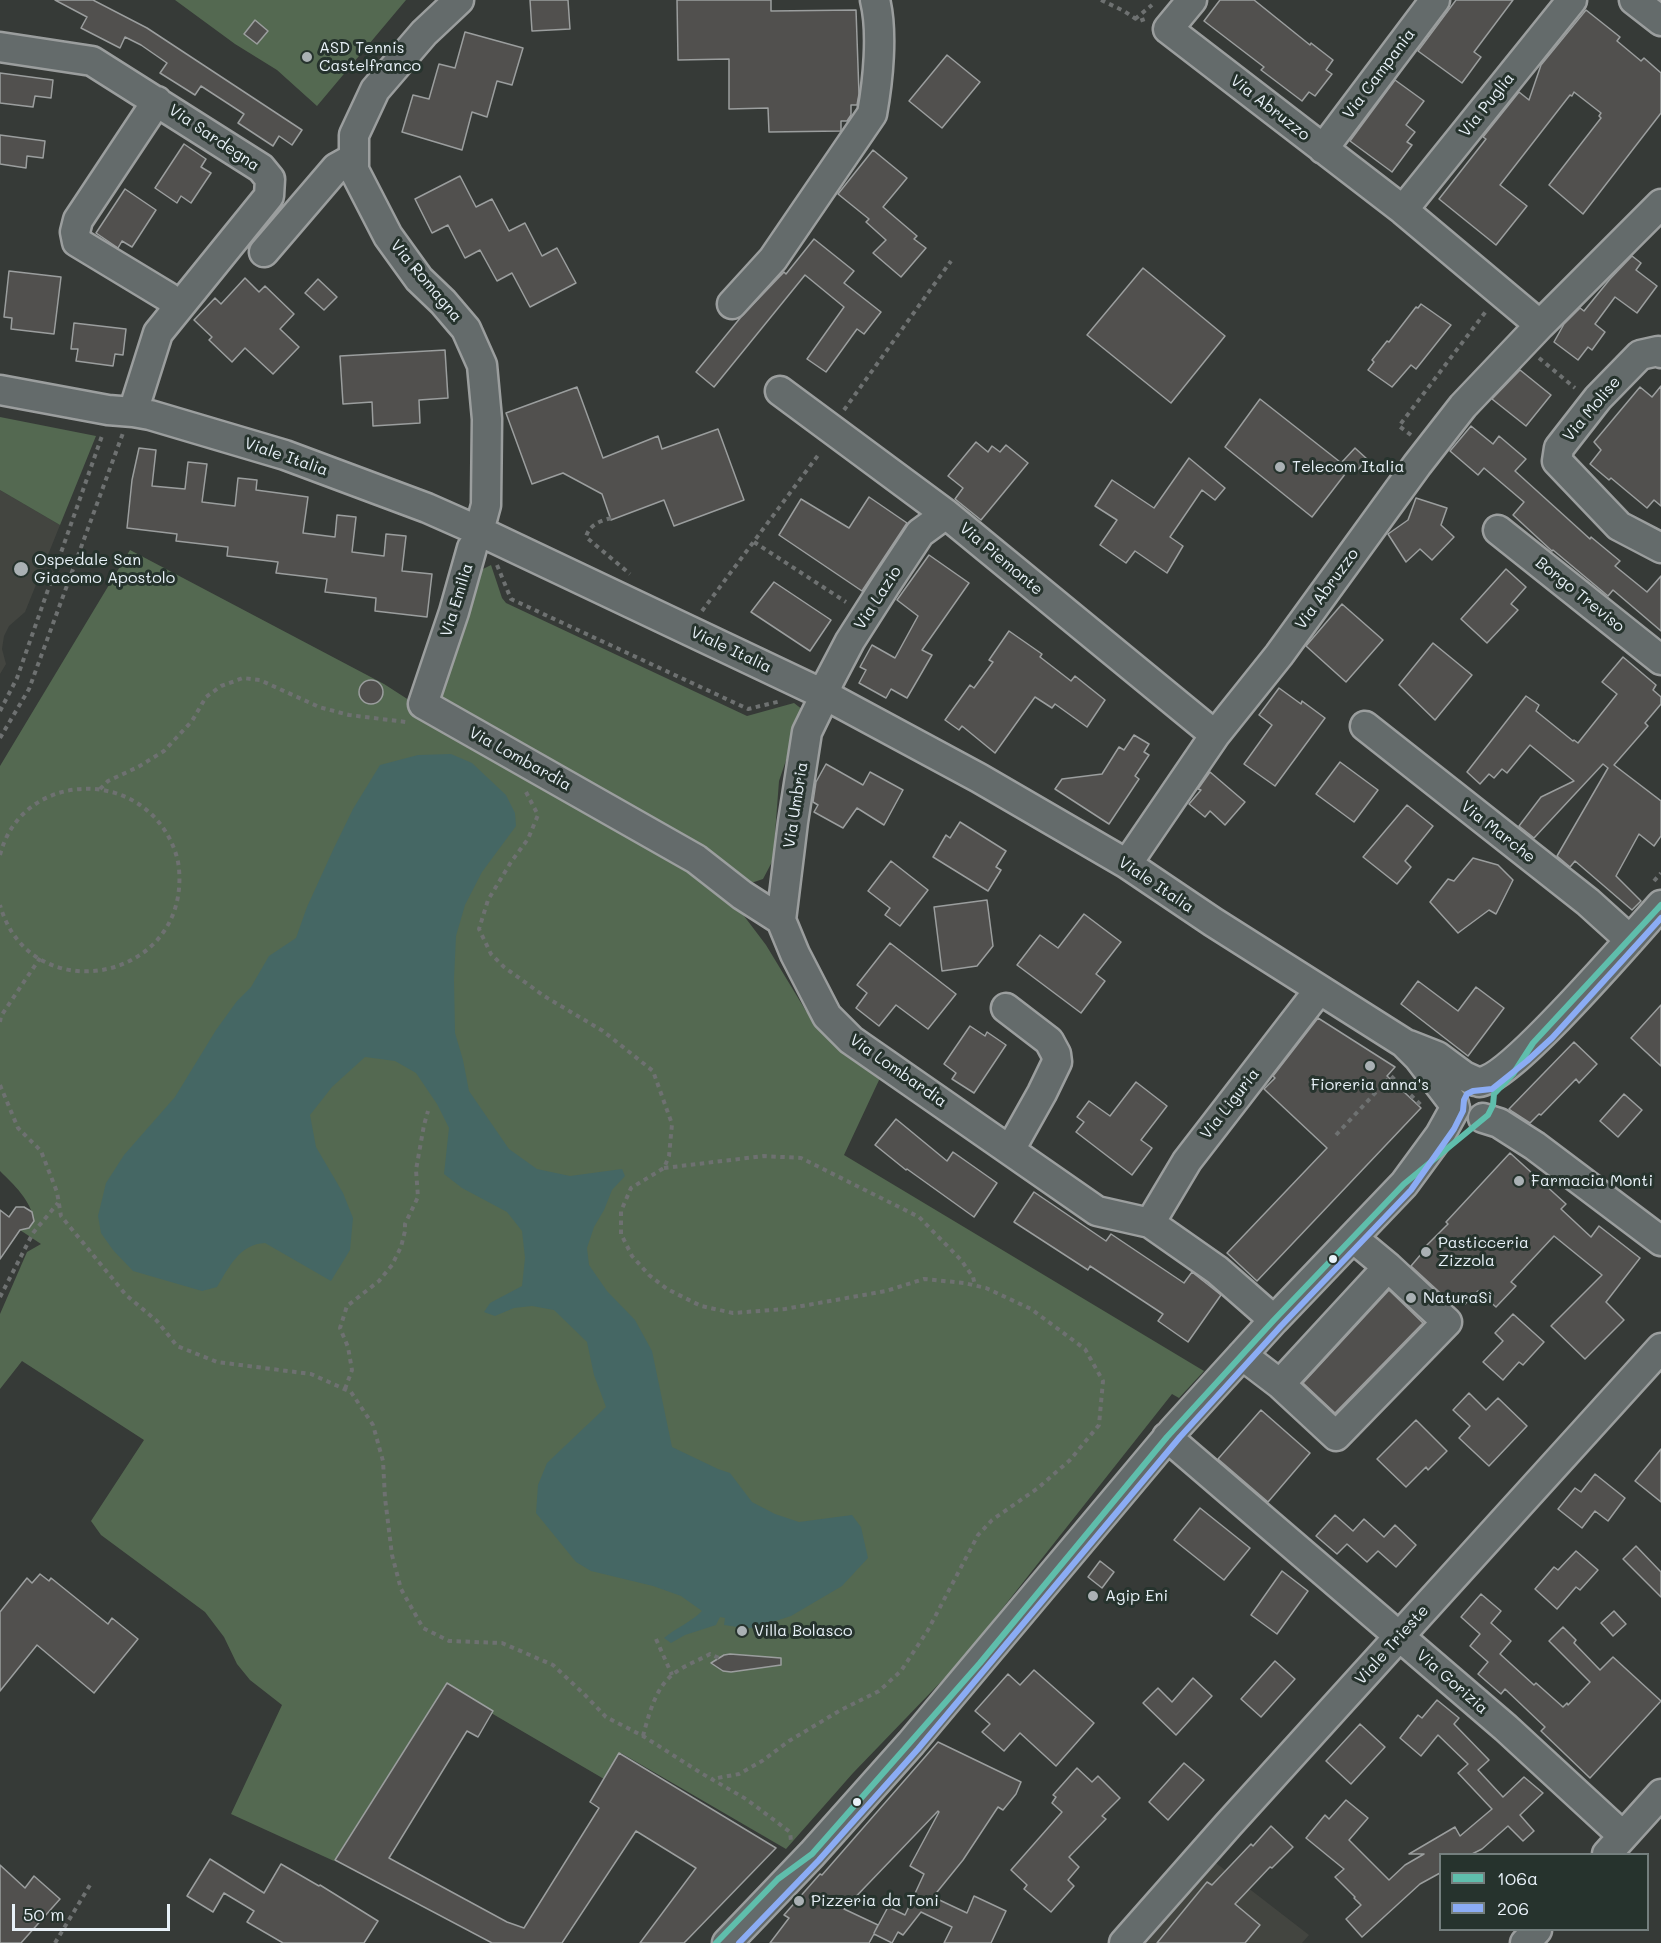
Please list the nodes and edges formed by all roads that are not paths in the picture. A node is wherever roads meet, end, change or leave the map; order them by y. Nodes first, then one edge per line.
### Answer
1 (459, 0) edge
2 (875, 0) edge
3 (1192, 0) edge
4 (1436, 0) edge
5 (1572, 0) edge
6 (1634, 0) edge
7 (1661, 21) edge
8 (0, 47) edge
9 (157, 101) junction
10 (1323, 149) junction
11 (354, 158) junction
12 (1661, 204) edge
13 (1403, 210) junction
14 (264, 252) dead end
15 (732, 304) dead end
16 (178, 308) junction
17 (1531, 334) junction
18 (1661, 353) edge
19 (0, 390) edge
20 (780, 391) dead end
21 (128, 422) junction
22 (946, 514) junction
23 (1498, 530) dead end
24 (476, 539) junction
25 (1661, 548) edge
26 (441, 653) joint
27 (1661, 660) edge
28 (825, 694) junction
29 (1365, 726) dead end
30 (1215, 735) junction
31 (1127, 864) junction
32 (1661, 905) edge
33 (781, 920) junction
34 (1630, 940) junction
35 (1319, 990) junction
36 (1006, 1008) dead end
37 (1471, 1102) junction
38 (1010, 1150) junction
39 (1150, 1223) junction
40 (1353, 1238) junction
41 (1661, 1241) edge
42 (1389, 1267) junction
43 (1274, 1320) junction
44 (1661, 1348) edge
45 (1242, 1355) junction
46 (1280, 1384) junction
47 (1167, 1437) junction
48 (1400, 1637) junction
49 (1661, 1794) edge
50 (1615, 1845) edge
51 (802, 1848) junction
52 (1536, 1931) edge
53 (716, 1943) edge
54 (727, 1943) edge
55 (738, 1943) edge
56 (1124, 1943) edge
57 (1525, 1943) edge

1 - 11 street, Via Romagna
2 - 15 street
3 - 10 street, Via Abruzzo
4 - 10 street, Via Campania
5 - 13 street, Via Puglia
6 - 7 street
8 - 9 street, Via Sardegna
9 - 16 street
9 - 16 street, Via Sardegna
10 - 13 street, Via Abruzzo
11 - 14 street
11 - 24 street, Via Romagna
12 - 17 street, Via Abruzzo
13 - 17 street, Via Abruzzo
16 - 21 street, Via Sardegna
17 - 30 street, Via Abruzzo
18 - 25 street, Via Molise
19 - 21 street, Viale Italia
20 - 22 street, Via Piemonte
21 - 24 street, Viale Italia
22 - 28 street, Via Lazio
22 - 30 street, Via Piemonte
23 - 27 street, Borgo Treviso
24 - 26 street, Via Emilia
24 - 28 street, Viale Italia
26 - 33 street, Via Lombardia
28 - 31 street, Viale Italia
28 - 33 street, Via Umbria
29 - 34 street, Via Marche
30 - 31 street, Via Abruzzo
31 - 35 street, Viale Italia
32 - 34 street
33 - 38 street, Via Lombardia
34 - 37 street
35 - 37 street, Viale Italia
35 - 39 street, Via Liguria
36 - 38 street
37 - 40 street
37 - 41 street, Viale Italia
38 - 39 street, Via Lombardia
39 - 43 street, Via Lombardia
40 - 42 street
40 - 43 street
42 - 46 street
42 - 46 street
43 - 45 street
44 - 48 street, Viale Trieste
45 - 46 street
45 - 47 street
47 - 48 street, Via Gorizia
47 - 51 street
48 - 50 street, Via Gorizia
48 - 56 street, Viale Trieste
49 - 50 street
51 - 53 street
51 - 54 street
51 - 55 street
52 - 57 street

